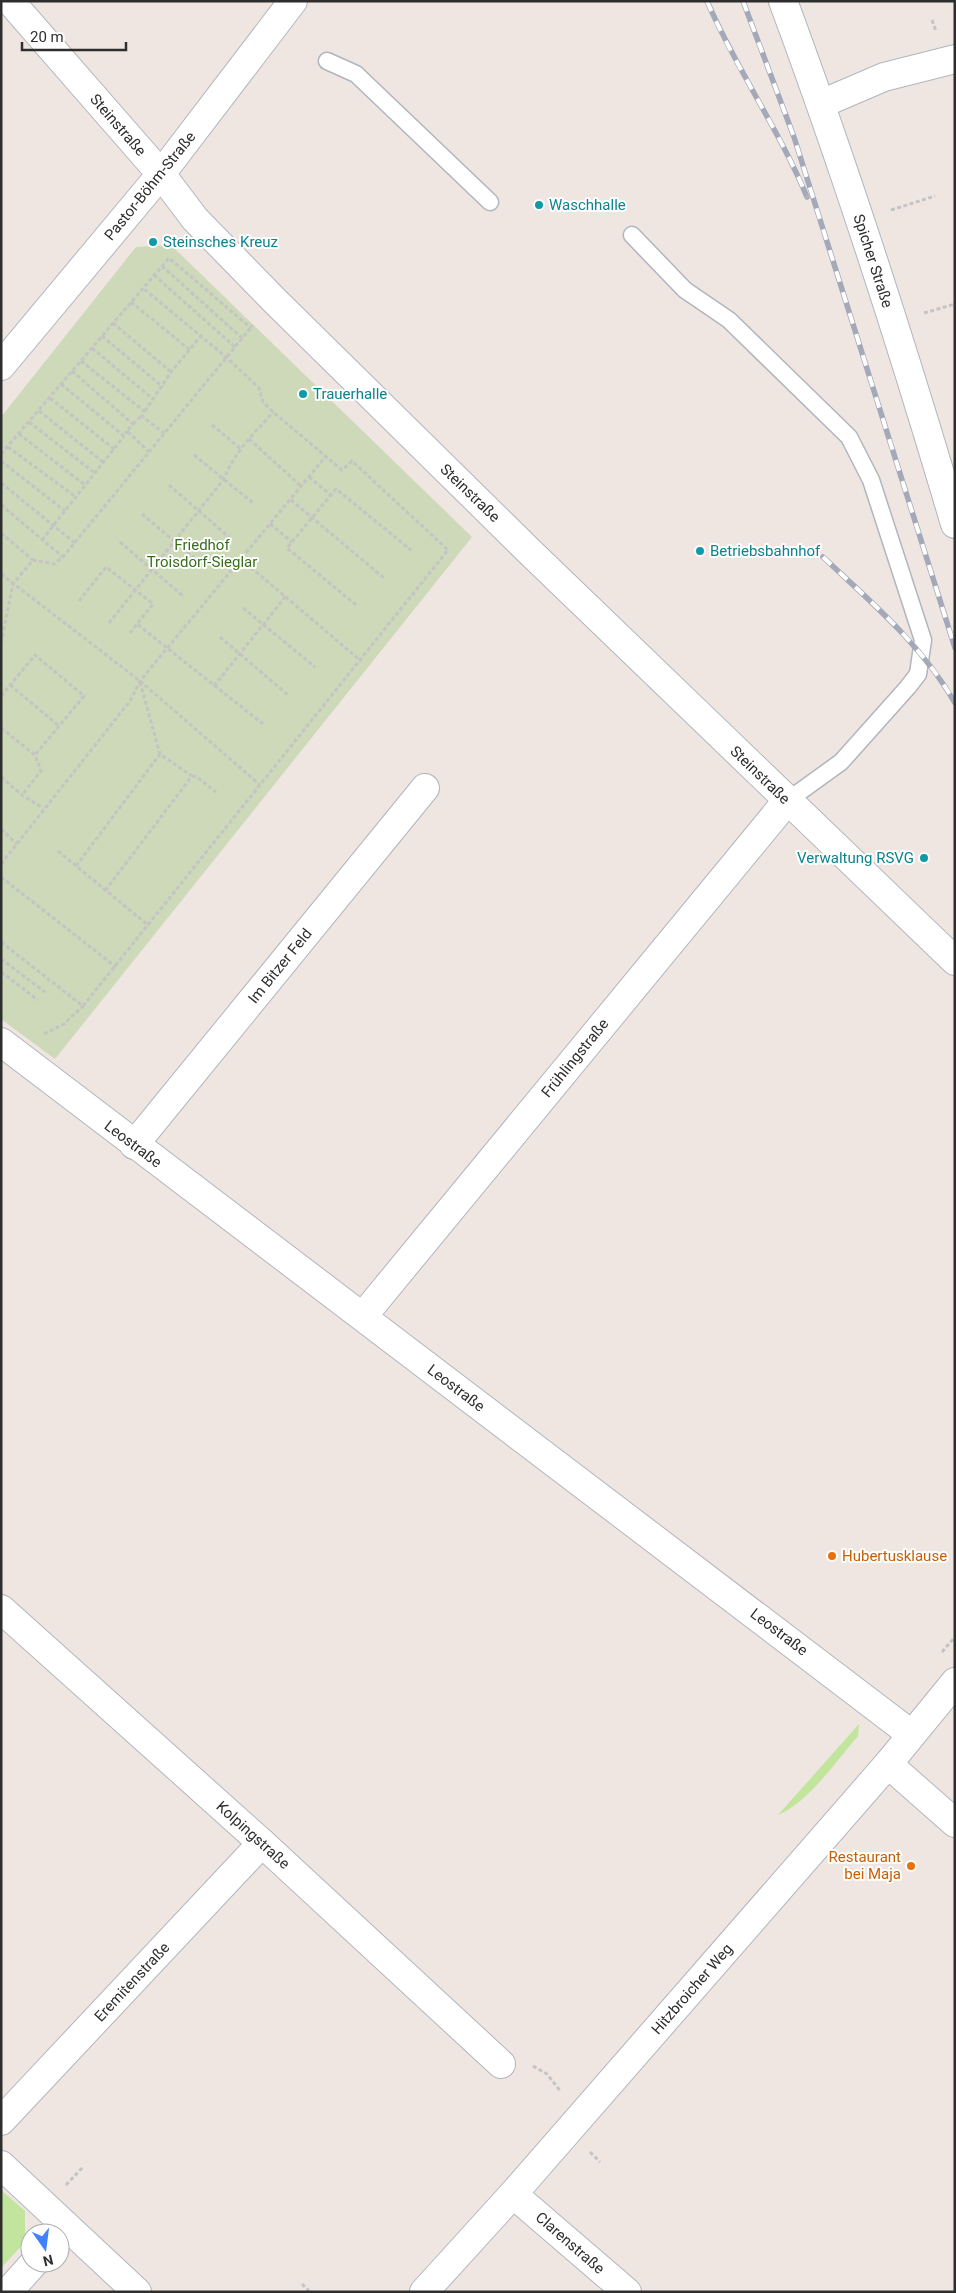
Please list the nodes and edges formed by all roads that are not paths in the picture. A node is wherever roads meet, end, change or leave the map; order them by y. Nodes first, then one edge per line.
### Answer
1 (10, 1) edge
2 (293, 1) edge
3 (782, 1) edge
4 (955, 59) edge
5 (327, 61) dead end
6 (821, 104) junction
7 (161, 174) junction
8 (490, 202) dead end
9 (632, 235) dead end
10 (1, 366) edge
11 (955, 524) edge
12 (425, 788) dead end
13 (786, 801) junction
14 (955, 961) edge
15 (1, 1042) edge
16 (134, 1145) junction
17 (363, 1316) junction
18 (1, 1609) edge
19 (955, 1682) edge
20 (911, 1734) junction
21 (888, 1764) junction
22 (955, 1822) edge
23 (262, 1843) junction
24 (501, 2064) road end
25 (1, 2121) edge
26 (1, 2165) edge
27 (513, 2194) junction
28 (56, 2223) edge
29 (70, 2236) edge
30 (25, 2273) edge
31 (8, 2292) edge
32 (138, 2292) edge
33 (424, 2292) edge
34 (627, 2292) edge

1 - 7 street, Steinstraße
2 - 7 street, Pastor-Böhm-Straße
3 - 6 street, Spicher Straße
4 - 6 street
5 - 8 lane
6 - 11 street, Spicher Straße
7 - 10 street, Pastor-Böhm-Straße
7 - 13 street, Steinstraße
9 - 13 lane
12 - 16 street, Im Bitzer Feld
13 - 14 street, Steinstraße
13 - 17 street, Frühlingstraße
15 - 16 street, Leostraße
16 - 17 street, Leostraße
17 - 20 street, Leostraße
18 - 23 street, Kolpingstraße
19 - 20 street, Hitzbroicher Weg
20 - 21 street, Hitzbroicher Weg
21 - 22 street
21 - 27 street, Hitzbroicher Weg
23 - 24 street, Kolpingstraße
23 - 25 street, Eremitenstraße
26 - 28 street
27 - 33 street, Hitzbroicher Weg
27 - 34 street, Clarenstraße
29 - 32 street
30 - 31 street

